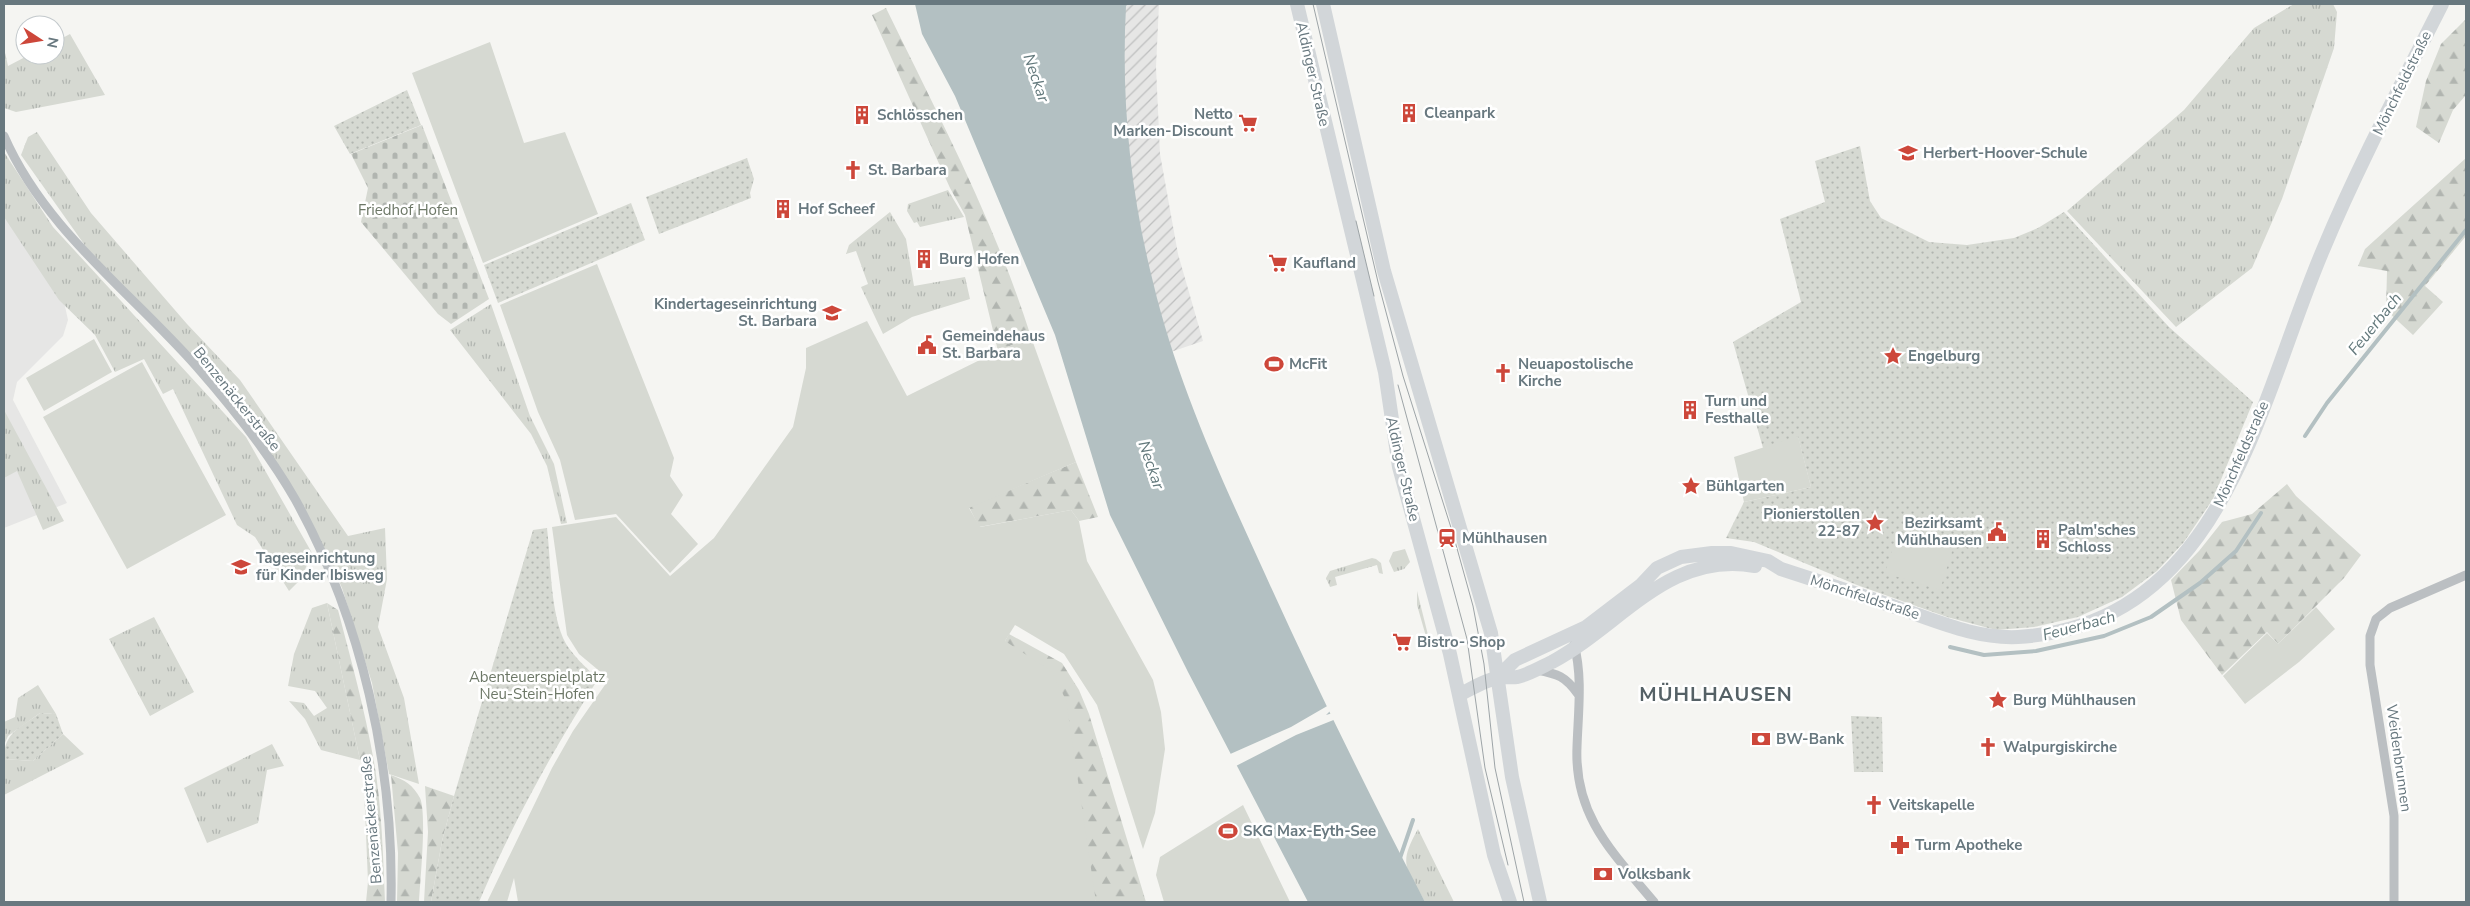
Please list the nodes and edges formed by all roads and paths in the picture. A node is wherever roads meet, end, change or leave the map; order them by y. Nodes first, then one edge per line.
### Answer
1 (1297, 4) edge
2 (1323, 4) edge
3 (2442, 4) edge
4 (4, 136) edge
5 (2466, 575) edge
6 (1492, 638) junction
7 (1573, 642) junction
8 (1515, 660) junction
9 (1535, 670) junction
10 (1497, 678) junction
11 (1459, 694) junction
12 (1579, 694) junction
13 (391, 902) edge
14 (1510, 902) edge
15 (1540, 902) edge
16 (1654, 902) edge
17 (2394, 902) edge

1 - 11 main road, Aldinger Straße
2 - 6 main road, Aldinger Straße
3 - 7 main road, Mönchfeldstraße
4 - 13 street, Benzenäckerstraße
5 - 17 street, Weidenbrunnen
6 - 8 main road, Aldinger Straße
6 - 10 main road, Aldinger Straße
7 - 8 main road
7 - 9 main road, Mönchfeldstraße
7 - 12 street
8 - 10 main road
9 - 10 main road, Mönchfeldstraße
9 - 12 street
10 - 11 main road, Mönchfeldstraße
10 - 15 main road, Aldinger Straße
11 - 14 main road, Aldinger Straße
12 - 16 street

